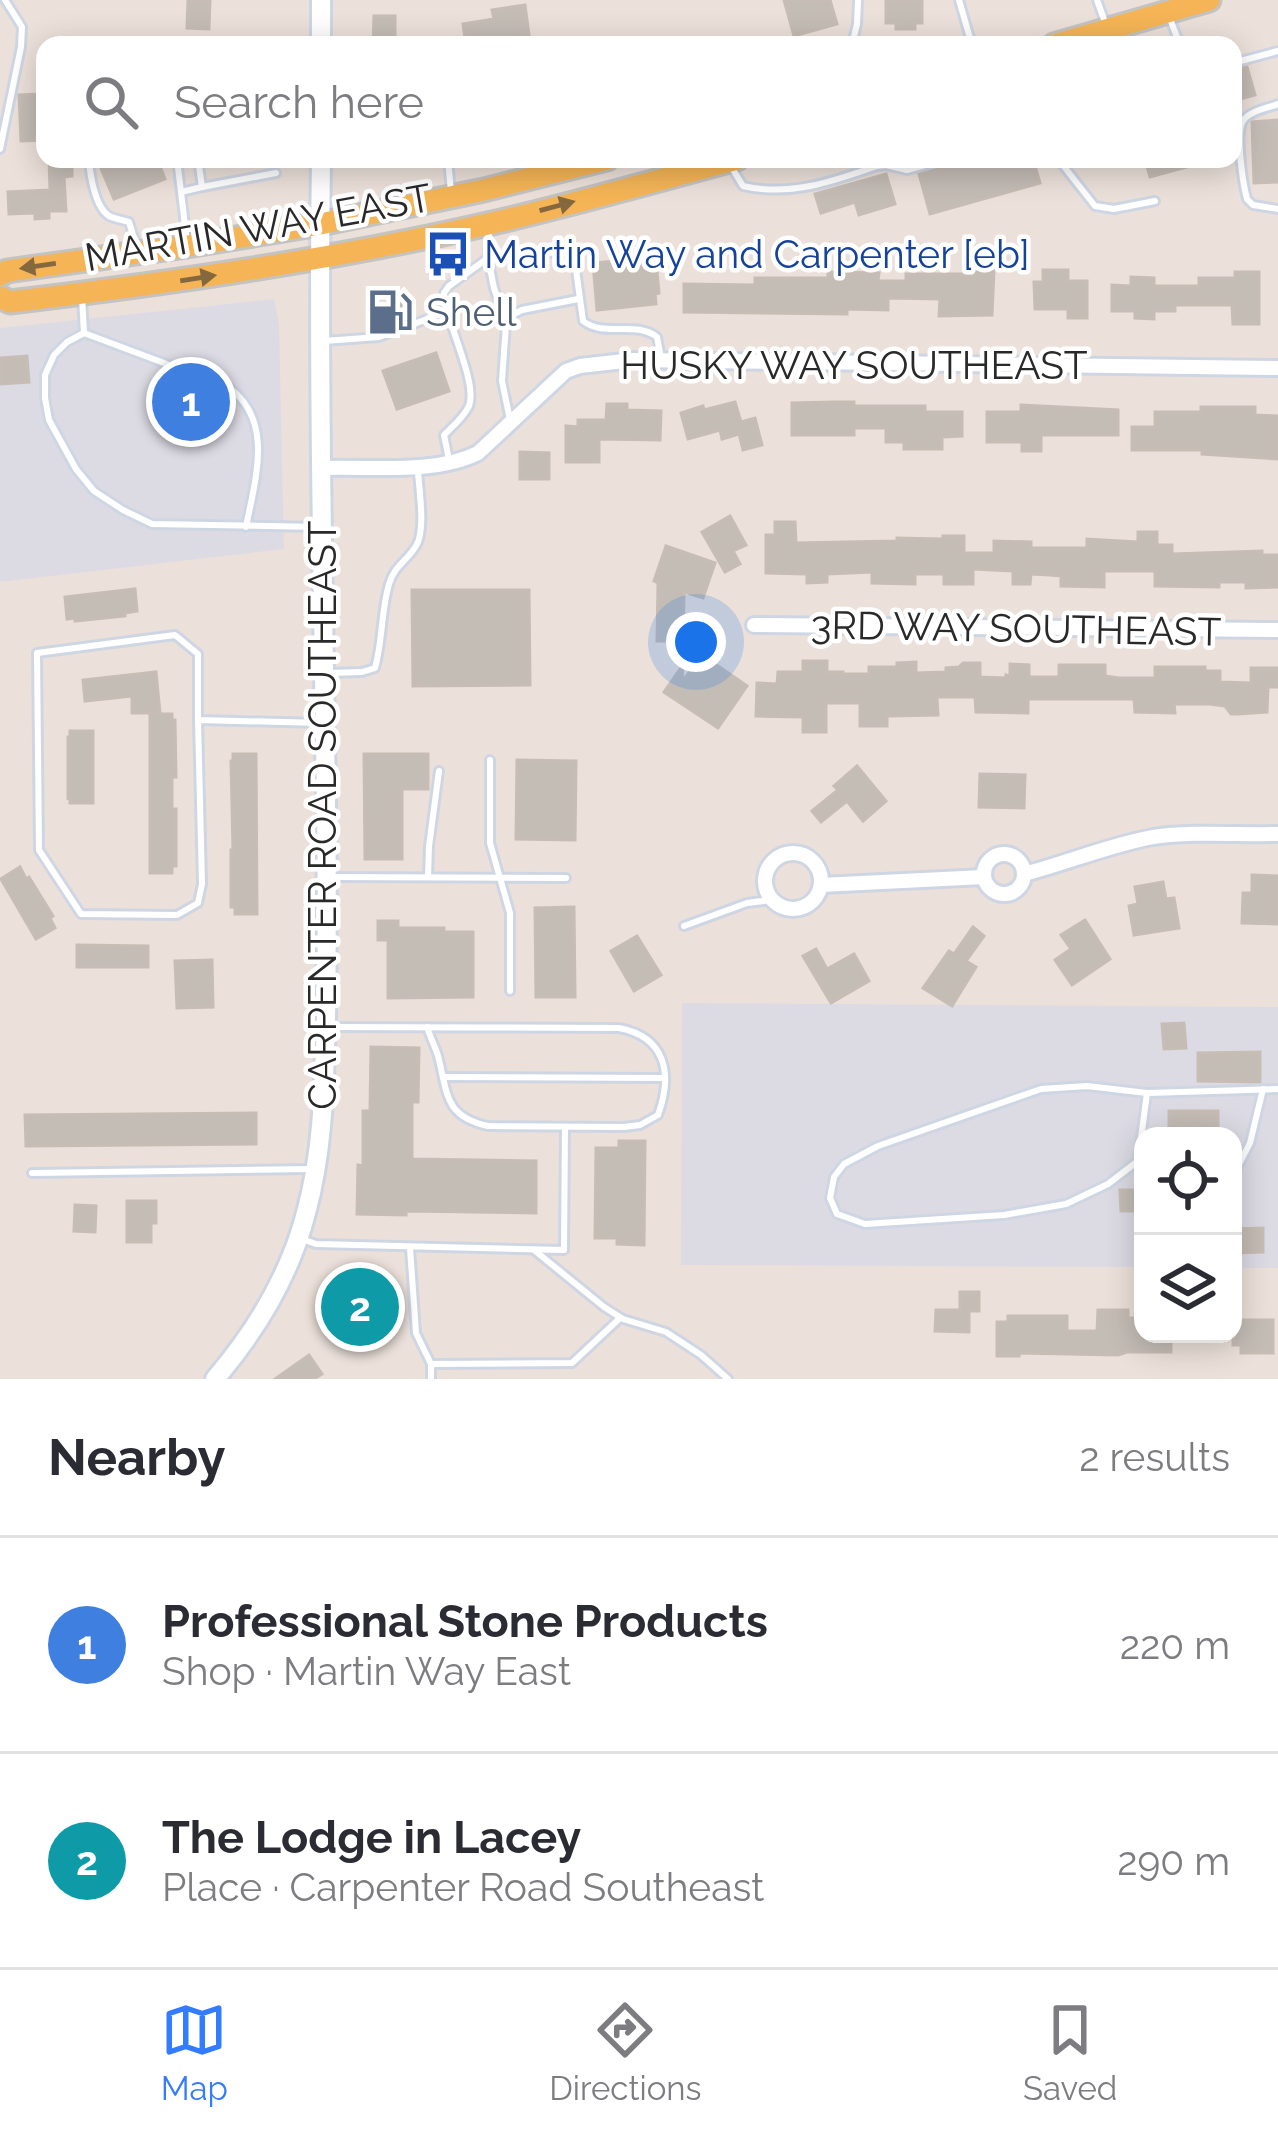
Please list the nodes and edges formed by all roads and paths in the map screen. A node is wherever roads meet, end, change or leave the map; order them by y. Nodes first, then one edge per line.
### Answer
1 (5, 0) edge
2 (321, 0) edge
3 (858, 0) edge
4 (960, 0) edge
5 (1097, 0) edge
6 (1188, 5) edge
7 (1107, 30) junction
8 (322, 36) edge
9 (854, 36) edge
10 (970, 36) edge
11 (1086, 36) edge
12 (1182, 36) edge
13 (1278, 51) edge
14 (1242, 61) edge
15 (1278, 104) edge
16 (1242, 124) edge
17 (0, 149) edge
18 (1242, 151) edge
19 (89, 168) edge
20 (178, 168) edge
21 (199, 168) edge
22 (321, 168) edge
23 (449, 168) edge
24 (558, 168) edge
25 (701, 168) edge
26 (733, 168) edge
27 (862, 168) edge
28 (1065, 168) edge
29 (276, 173) dead end
30 (202, 188) junction
31 (181, 192) junction
32 (452, 196) junction
33 (1155, 201) dead end
34 (1278, 209) edge
35 (320, 224) junction
36 (489, 224) junction
37 (187, 246) junction
38 (138, 253) junction
39 (320, 257) junction
40 (488, 259) junction
41 (0, 275) edge
42 (81, 293) junction
43 (0, 296) edge
44 (578, 299) junction
45 (446, 312) junction
46 (506, 324) junction
47 (84, 333) junction
48 (320, 341) junction
49 (661, 361) junction
50 (1278, 368) edge
51 (510, 422) junction
52 (450, 463) junction
53 (321, 468) junction
54 (418, 468) junction
55 (246, 526) junction
56 (322, 527) junction
57 (754, 626) dead end
58 (1278, 630) edge
59 (324, 674) junction
60 (198, 720) junction
61 (325, 723) junction
62 (490, 760) dead end
63 (439, 770) dead end
64 (1278, 835) edge
65 (1024, 874) junction
66 (327, 877) junction
67 (428, 877) junction
68 (984, 877) junction
69 (566, 878) dead end
70 (502, 879) junction
71 (821, 885) junction
72 (771, 900) junction
73 (684, 926) dead end
74 (510, 991) dead end
75 (326, 1027) junction
76 (427, 1027) junction
77 (443, 1077) junction
78 (664, 1078) junction
79 (1263, 1089) junction
80 (1278, 1089) edge
81 (1147, 1093) junction
82 (565, 1126) junction
83 (1144, 1127) edge
84 (1242, 1158) edge
85 (1134, 1166) edge
86 (316, 1169) junction
87 (32, 1172) dead end
88 (298, 1238) junction
89 (410, 1249) junction
90 (533, 1250) junction
91 (621, 1318) junction
92 (431, 1364) junction
93 (215, 1379) edge
94 (431, 1379) edge
95 (728, 1379) edge

1 - 17 lane
2 - 8 main road
3 - 9 lane
4 - 10 lane
5 - 7 lane
6 - 7 main road
6 - 12 lane
7 - 11 main road
13 - 14 lane
15 - 16 lane
18 - 34 lane
19 - 38 lane
20 - 31 lane
21 - 30 lane
22 - 35 main road, CARPENTER ROAD SOUTHEAST
23 - 32 lane
24 - 32 main road, MARTIN WAY EAST
36 -> 25 main road, MARTIN WAY EAST
26 - 27 lane
28 - 33 lane
29 - 30 lane
30 - 31 lane
31 - 37 lane
32 - 35 main road, MARTIN WAY EAST
35 - 37 main road, MARTIN WAY EAST
35 - 39 main road, CARPENTER ROAD SOUTHEAST
36 - 39 main road, MARTIN WAY EAST
36 - 40 lane
37 - 38 main road, MARTIN WAY EAST
38 -> 41 main road, MARTIN WAY EAST
42 -> 39 main road, MARTIN WAY EAST
39 - 48 main road, CARPENTER ROAD SOUTHEAST
40 - 44 lane
40 - 45 lane
40 - 46 lane
42 - 43 main road, MARTIN WAY EAST
42 - 47 lane
44 - 46 lane
44 - 49 lane
45 - 48 lane
45 - 52 lane
46 - 51 lane
47 - 55 lane
47 - 55 lane
48 - 53 main road, CARPENTER ROAD SOUTHEAST
49 - 50 street, HUSKY WAY SOUTHEAST
49 - 51 street, HUSKY WAY SOUTHEAST
51 - 52 street, HUSKY WAY SOUTHEAST
52 - 54 street, HUSKY WAY SOUTHEAST
53 - 54 street, HUSKY WAY SOUTHEAST
53 - 56 main road, CARPENTER ROAD SOUTHEAST
54 - 59 lane
55 - 56 lane
56 - 59 main road, CARPENTER ROAD SOUTHEAST
57 - 58 street, 3RD WAY SOUTHEAST
59 - 61 main road, CARPENTER ROAD SOUTHEAST
60 - 60 lane
60 - 61 lane
61 - 66 main road, CARPENTER ROAD SOUTHEAST
62 - 70 lane
63 - 67 lane
64 - 65 street
65 - 68 street
65 - 68 street
66 - 67 lane
66 - 75 main road, CARPENTER ROAD SOUTHEAST
67 - 70 lane
68 - 71 street
69 - 70 lane
70 - 74 lane
71 - 72 street
71 - 72 street
72 - 73 lane
75 - 76 lane
75 - 86 main road, CARPENTER ROAD SOUTHEAST
76 - 77 lane
76 - 78 lane
77 - 78 lane
77 - 82 lane
78 - 82 lane
79 - 80 lane
79 - 81 lane
79 - 84 lane
81 - 83 lane
81 - 85 lane
82 - 90 lane
86 - 87 lane
86 - 88 main road, CARPENTER ROAD SOUTHEAST
88 - 89 lane
88 - 93 main road, CARPENTER ROAD SOUTHEAST
89 - 90 lane
89 - 92 lane
90 - 91 lane
91 - 92 lane
91 - 95 lane
92 - 94 lane

